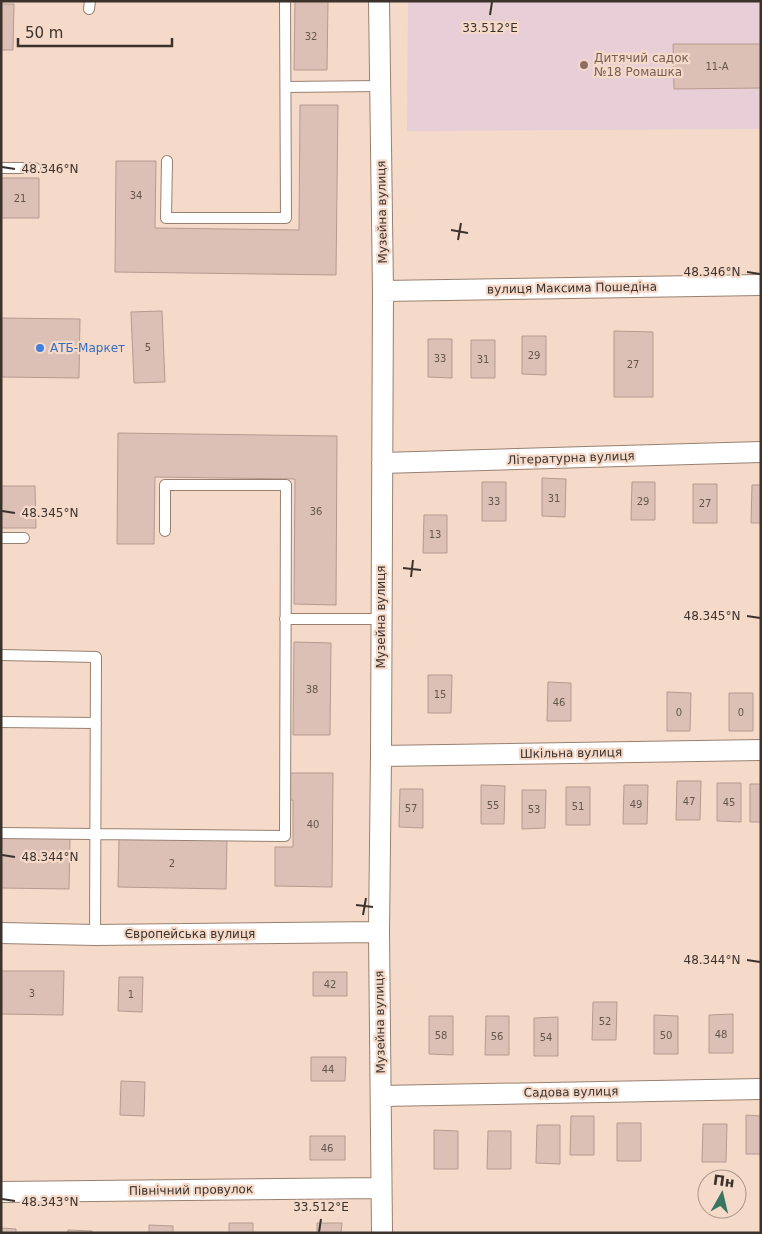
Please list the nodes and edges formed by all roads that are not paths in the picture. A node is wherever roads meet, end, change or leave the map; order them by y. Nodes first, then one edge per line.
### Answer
1 (286, 1) edge
2 (379, 1) edge
3 (380, 86) junction
4 (286, 87) junction
5 (167, 161) dead end
6 (1, 168) edge
7 (34, 168) dead end
8 (761, 285) edge
9 (384, 291) junction
10 (761, 452) edge
11 (382, 463) junction
12 (164, 531) dead end
13 (1, 538) edge
14 (24, 538) dead end
15 (285, 619) junction
16 (382, 619) junction
17 (1, 655) edge
18 (1, 722) edge
19 (96, 723) junction
20 (761, 750) edge
21 (381, 756) junction
22 (1, 833) edge
23 (96, 834) junction
24 (379, 932) junction
25 (1, 933) edge
26 (95, 935) junction
27 (761, 1089) edge
28 (381, 1096) junction
29 (381, 1188) junction
30 (1, 1192) edge
31 (382, 1233) edge

1 - 4 lane
2 - 3 street, Музейна вулиця
3 - 4 lane
3 - 9 street, Музейна вулиця
4 - 5 lane
6 - 7 lane
8 - 9 street, вулиця Максима Пошедіна
9 - 11 street, Музейна вулиця
10 - 11 street, Літературна вулиця
11 - 16 street, Музейна вулиця
12 - 15 lane
13 - 14 lane
15 - 16 lane
15 - 23 lane
16 - 21 street, Музейна вулиця
17 - 19 lane
18 - 19 lane
19 - 23 lane
20 - 21 street, Шкільна вулиця
21 - 24 street, Музейна вулиця
22 - 23 lane
23 - 26 lane
24 - 26 street, Європейська вулиця
24 - 28 street, Музейна вулиця
25 - 26 street, Європейська вулиця
27 - 28 street, Садова вулиця
28 - 29 street, Музейна вулиця
29 - 30 street, Північний провулок
29 - 31 street, Музейна вулиця

